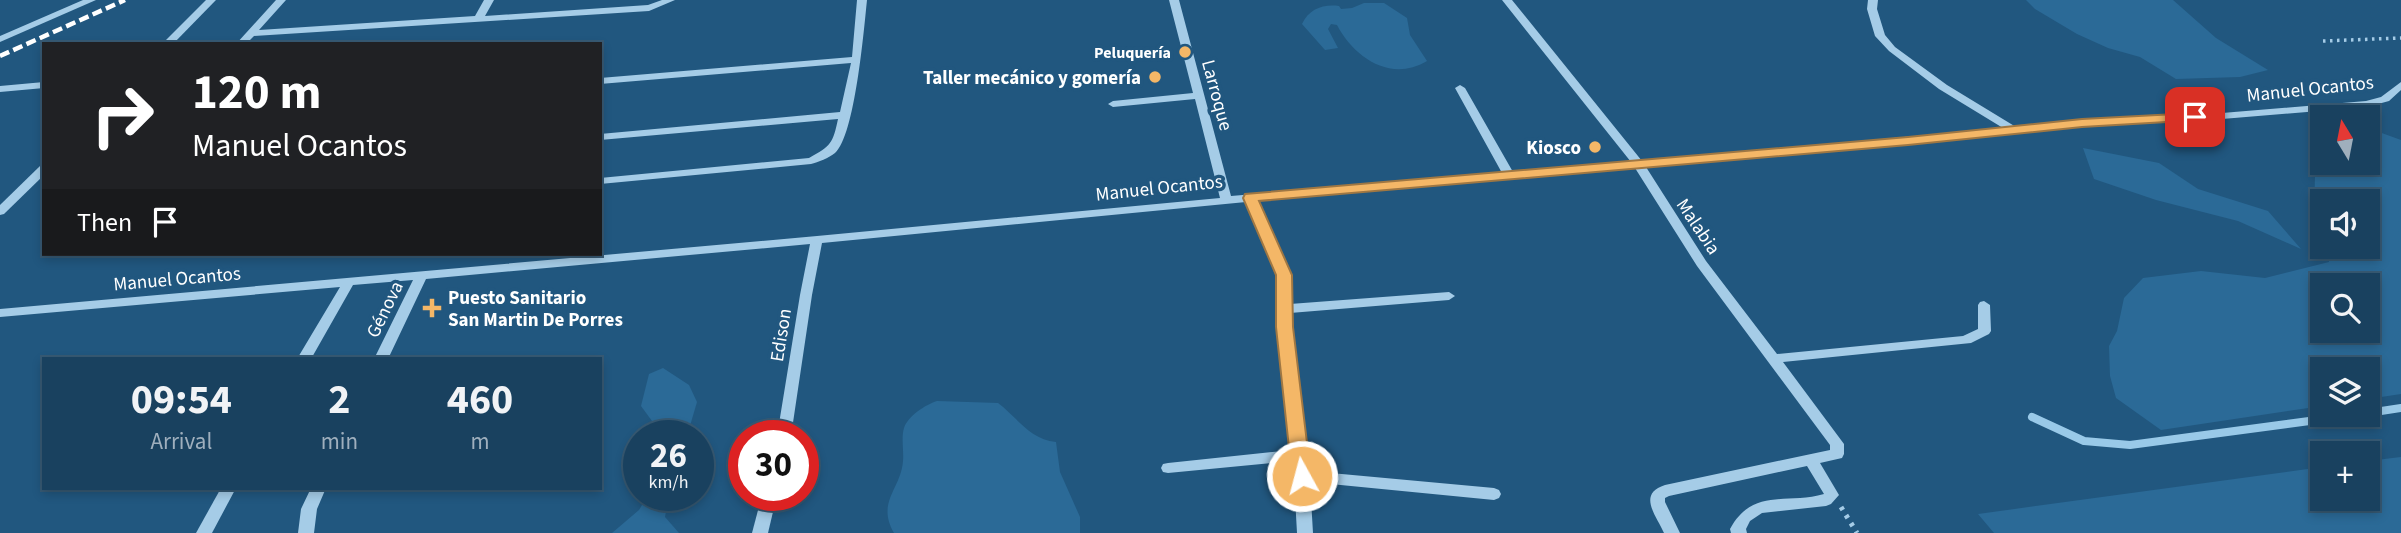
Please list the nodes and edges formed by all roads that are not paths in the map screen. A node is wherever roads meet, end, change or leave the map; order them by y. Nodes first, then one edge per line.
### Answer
1 (91, 0) edge
2 (211, 0) edge
3 (281, 0) edge
4 (489, 0) edge
5 (670, 0) edge
6 (862, 0) edge
7 (1174, 0) edge
8 (1507, 0) edge
9 (1873, 0) edge
10 (478, 19) junction
11 (251, 33) junction
12 (0, 39) edge
13 (169, 42) edge
14 (243, 42) edge
15 (857, 60) junction
16 (602, 81) edge
17 (42, 85) edge
18 (2401, 85) edge
19 (1460, 88) dead end
20 (0, 89) edge
21 (1199, 96) junction
22 (1113, 104) dead end
23 (845, 115) junction
24 (2013, 130) junction
25 (602, 137) edge
26 (1639, 165) junction
27 (42, 170) edge
28 (1509, 175) junction
29 (602, 181) edge
30 (1250, 198) junction
31 (1226, 200) junction
32 (0, 212) edge
33 (817, 240) junction
34 (421, 276) junction
35 (348, 283) junction
36 (1449, 296) dead end
37 (1984, 306) dead end
38 (1284, 309) junction
39 (0, 313) edge
40 (305, 357) edge
41 (382, 357) edge
42 (1773, 359) junction
43 (787, 420) edge
44 (1299, 455) junction
45 (1811, 460) junction
46 (1168, 468) dead end
47 (1302, 476) junction
48 (228, 490) edge
49 (318, 490) edge
50 (1494, 494) dead end
51 (766, 511) edge
52 (204, 533) edge
53 (306, 533) edge
54 (760, 533) edge
55 (1305, 533) edge
56 (1672, 533) edge
57 (1739, 533) edge

1 - 12 street
2 - 13 street
3 - 11 street
4 - 10 street
5 - 10 street
6 - 15 street
7 - 21 street, Larroque
8 - 26 street, Malabia
9 - 24 street
10 - 11 street
11 - 14 street
15 - 16 street
15 - 23 street
17 - 20 street
18 - 24 street, Manuel Ocantos
19 - 28 street
21 - 22 street
21 - 31 street, Larroque
23 - 25 street
23 - 29 street
24 - 26 street, Manuel Ocantos
26 - 28 street, Manuel Ocantos
26 - 42 street, Malabia
27 - 32 street
28 - 30 street, Manuel Ocantos
30 - 31 street, Manuel Ocantos
30 - 38 street
31 - 33 street, Manuel Ocantos
33 - 34 street, Manuel Ocantos
33 - 43 street, Edison
34 - 35 street, Manuel Ocantos
34 - 41 street, Génova
35 - 39 street, Manuel Ocantos
35 - 40 street
36 - 38 street
37 - 42 street
38 - 44 street
42 - 45 street, Malabia
44 - 46 street
44 - 47 street
45 - 56 street, Malabia
45 - 57 street
47 - 50 street
47 - 55 street
48 - 52 street
49 - 53 street
51 - 54 street

